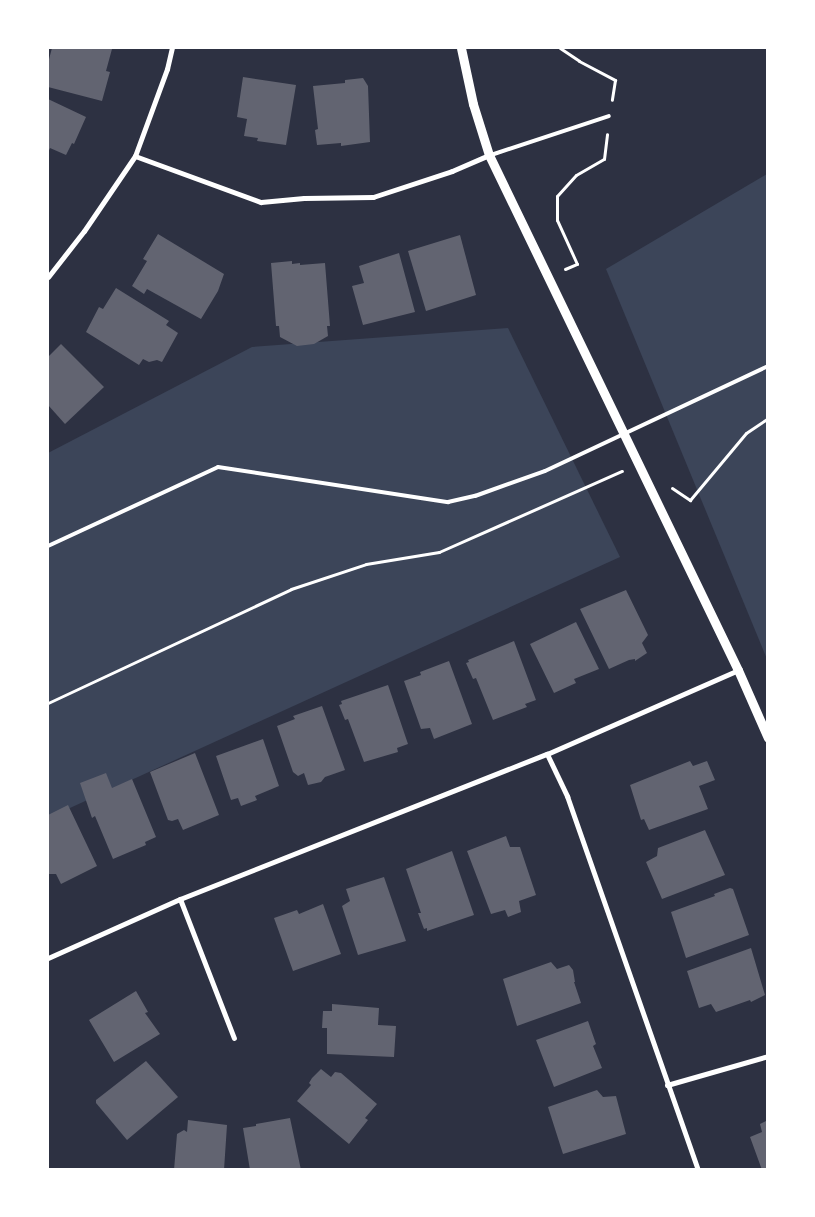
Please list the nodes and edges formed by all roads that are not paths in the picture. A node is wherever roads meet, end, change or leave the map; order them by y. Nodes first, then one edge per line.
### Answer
1 (172, 48) edge
2 (461, 48) edge
3 (610, 116) road end
4 (489, 155) junction
5 (135, 156) junction
6 (48, 277) edge
7 (768, 366) edge
8 (622, 434) junction
9 (48, 546) edge
10 (738, 670) junction
11 (768, 738) edge
12 (547, 754) junction
13 (180, 899) junction
14 (48, 958) edge
15 (234, 1038) dead end
16 (768, 1056) edge
17 (667, 1086) junction
18 (698, 1170) edge

1 - 5 street
2 - 4 street
3 - 4 lane
4 - 5 street
4 - 8 street
5 - 6 street
7 - 8 lane
8 - 9 lane
8 - 10 street
10 - 11 street
10 - 12 street
12 - 13 street
12 - 17 street
13 - 14 street
13 - 15 street
16 - 17 street
17 - 18 street

